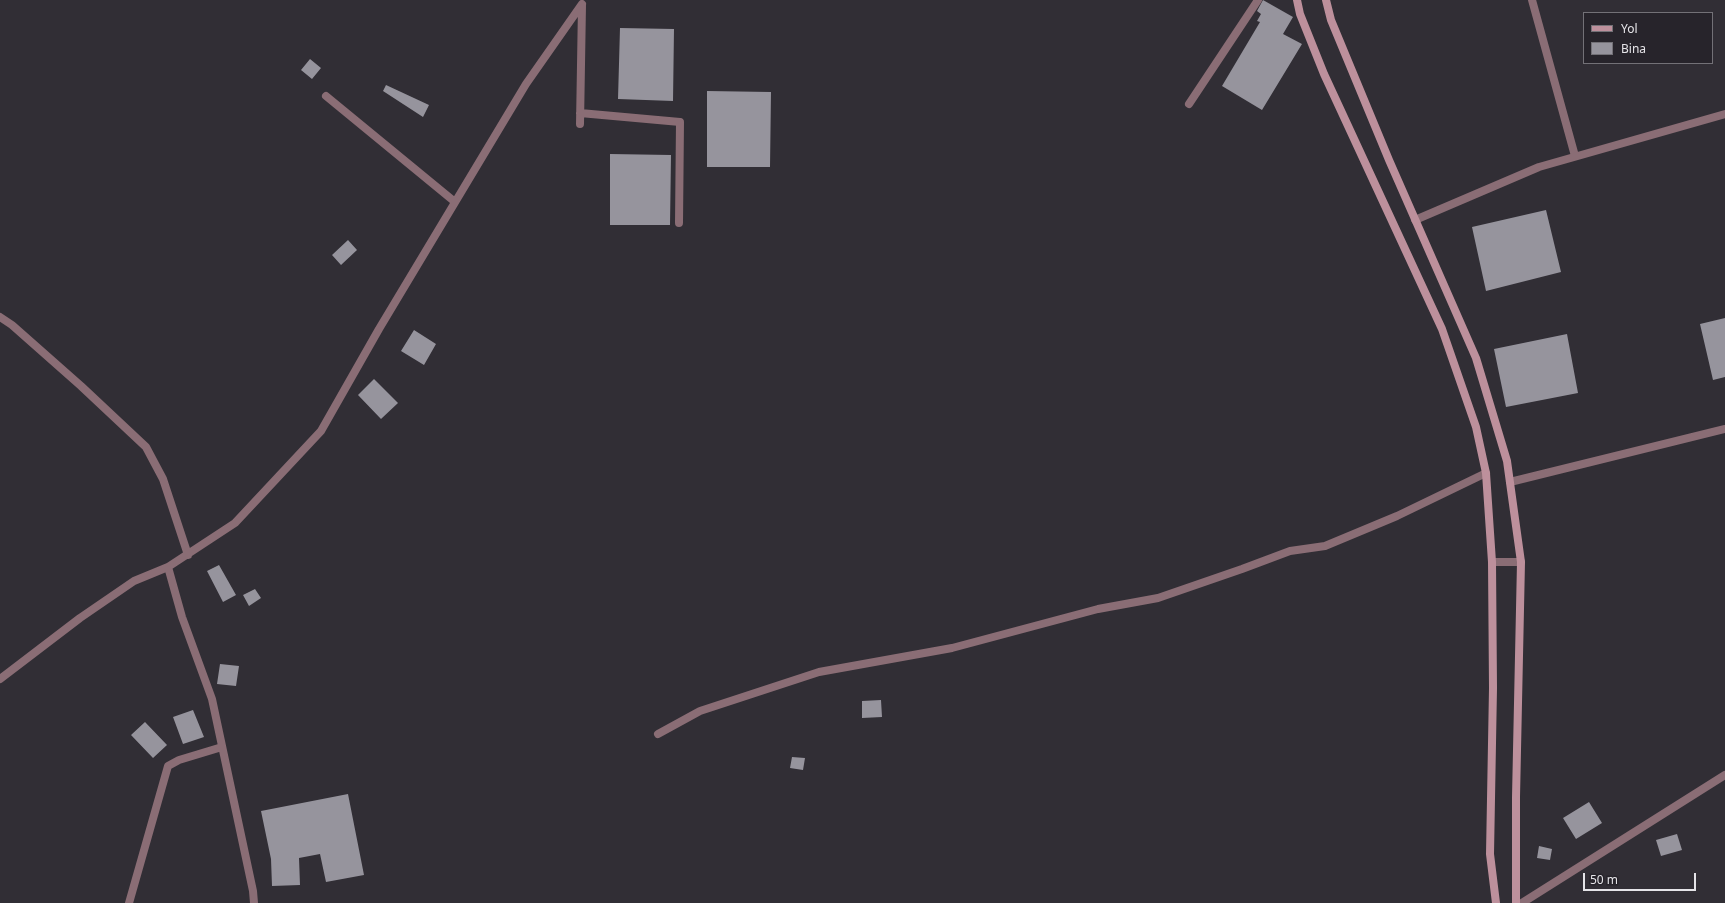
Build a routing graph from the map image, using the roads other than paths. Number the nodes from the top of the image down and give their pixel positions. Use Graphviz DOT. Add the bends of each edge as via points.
graph roads {
  1 [pos="1258,0"];
  2 [pos="1297,0"];
  3 [pos="1326,0"];
  4 [pos="1532,0"];
  5 [pos="582,2"];
  6 [pos="326,96"];
  7 [pos="1188,104"];
  8 [pos="580,113"];
  9 [pos="1725,114"];
  10 [pos="580,124"];
  11 [pos="1575,156"];
  12 [pos="455,202"];
  13 [pos="1415,220"];
  14 [pos="679,223"];
  15 [pos="0,317"];
  16 [pos="1725,429"];
  17 [pos="1486,473"];
  18 [pos="1510,482"];
  19 [pos="188,554"];
  20 [pos="1492,562"];
  21 [pos="1521,562"];
  22 [pos="168,567"];
  23 [pos="0,679"];
  24 [pos="658,734"];
  25 [pos="222,747"];
  26 [pos="1725,776"];
  27 [pos="129,903"];
  28 [pos="254,903"];
  29 [pos="1497,903"];
  30 [pos="1516,903"];
  31 [pos="1522,903"];
  1 -- 7 [label="street"];
  2 -- 17 [label="main road" via="1324,74 1442,329 1476,427"];
  3 -- 13 [label="main road" via="1331,20"];
  4 -- 11 [label="street"];
  5 -- 8 [label="street"];
  5 -- 12 [label="street" via="526,84"];
  6 -- 12 [label="street"];
  8 -- 10 [label="street"];
  8 -- 14 [label="street" via="680,122"];
  9 -- 11 [label="street"];
  11 -- 13 [label="street" via="1540,167"];
  12 -- 19 [label="street" via="321,431 235,523"];
  13 -- 18 [label="main road" via="1476,358 1507,461"];
  15 -- 19 [label="street" via="12,324 146,447 163,479"];
  16 -- 18 [label="street"];
  17 -- 20 [label="main road"];
  17 -- 24 [label="street" via="1397,516 1325,546 1290,550 1158,598 1098,609 952,648 819,672 700,711"];
  18 -- 21 [label="main road"];
  19 -- 22 [label="street"];
  20 -- 21 [label="street"];
  20 -- 29 [label="main road" via="1490,854"];
  21 -- 30 [label="main road"];
  22 -- 23 [label="street" via="134,581 80,618"];
  22 -- 25 [label="street" via="182,616 212,699"];
  25 -- 27 [label="street" via="179,760 168,766"];
  25 -- 28 [label="street"];
  26 -- 31 [label="street"];
}
